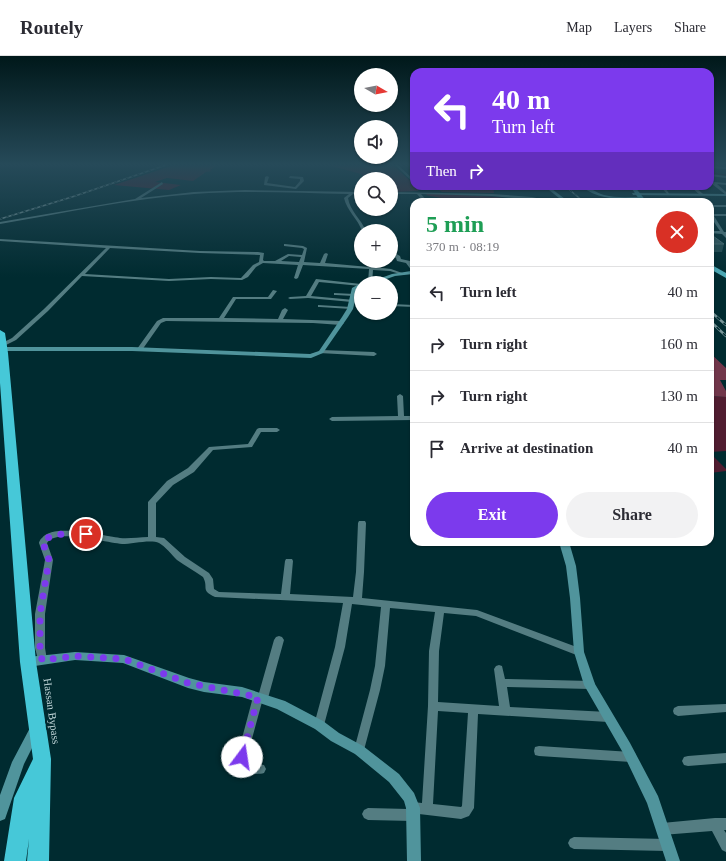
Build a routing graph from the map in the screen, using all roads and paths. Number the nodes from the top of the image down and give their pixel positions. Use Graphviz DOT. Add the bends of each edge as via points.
graph roads {
  1 [pos="117,203"];
  2 [pos="347,203"];
  3 [pos="714,206"];
  4 [pos="726,206"];
  5 [pos="714,214"];
  6 [pos="726,216"];
  7 [pos="714,218"];
  8 [pos="0,223"];
  9 [pos="361,224"];
  10 [pos="719,224"];
  11 [pos="725,225"];
  12 [pos="714,233"];
  13 [pos="725,236"];
  14 [pos="0,240"];
  15 [pos="721,240"];
  16 [pos="285,245"];
  17 [pos="109,247"];
  18 [pos="326,254"];
  19 [pos="303,256"];
  20 [pos="398,256"];
  21 [pos="262,262"];
  22 [pos="275,263"];
  23 [pos="302,264"];
  24 [pos="322,264"];
  25 [pos="410,266"];
  26 [pos="714,268"];
  27 [pos="371,269"];
  28 [pos="410,273"];
  29 [pos="403,274"];
  30 [pos="714,274"];
  31 [pos="80,275"];
  32 [pos="370,276"];
  33 [pos="398,276"];
  34 [pos="726,276"];
  35 [pos="296,278"];
  36 [pos="726,281"];
  37 [pos="354,284"];
  38 [pos="275,291"];
  39 [pos="354,293"];
  40 [pos="336,294"];
  41 [pos="308,297"];
  42 [pos="290,298"];
  43 [pos="353,298"];
  44 [pos="398,305"];
  45 [pos="320,306"];
  46 [pos="410,306"];
  47 [pos="351,308"];
  48 [pos="285,310"];
  49 [pos="221,319"];
  50 [pos="280,320"];
  51 [pos="341,323"];
  52 [pos="2,342"];
  53 [pos="140,349"];
  54 [pos="321,352"];
  55 [pos="374,354"];
  56 [pos="400,396"];
  57 [pos="401,418"];
  58 [pos="410,418"];
  59 [pos="332,419"];
  60 [pos="277,430"];
  61 [pos="362,523"];
  62 [pos="152,539"];
  63 [pos="565,546"];
  64 [pos="289,561"];
  65 [pos="285,597"];
  66 [pos="352,600"];
  67 [pos="386,604"];
  68 [pos="440,610"];
  69 [pos="279,640"];
  70 [pos="579,652"];
  71 [pos="35,661"];
  72 [pos="499,669"];
  73 [pos="501,683"];
  74 [pos="590,686"];
  75 [pos="260,697"];
  76 [pos="433,706"];
  77 [pos="726,708"];
  78 [pos="473,709"];
  79 [pos="505,711"];
  80 [pos="678,711"];
  81 [pos="608,717"];
  82 [pos="319,725"];
  83 [pos="37,727"];
  84 [pos="359,750"];
  85 [pos="539,751"];
  86 [pos="631,757"];
  87 [pos="726,758"];
  88 [pos="42,759"];
  89 [pos="688,760"];
  90 [pos="260,769"];
  91 [pos="427,810"];
  92 [pos="413,812"];
  93 [pos="0,814"];
  94 [pos="368,814"];
  95 [pos="721,824"];
  96 [pos="662,829"];
  97 [pos="574,843"];
  98 [pos="667,845"];
  99 [pos="726,846"];
  100 [pos="417,860"];
  101 [pos="15,861"];
  102 [pos="38,861"];
  103 [pos="673,861"];
  1 -- 8 [label="street"];
  2 -- 9 [label="street"];
  3 -- 4 [label="street"];
  5 -- 6 [label="street"];
  7 -- 10 [label="street"];
  10 -- 11 [label="street"];
  10 -- 13 [label="street"];
  12 -- 13 [label="street"];
  13 -- 15 [label="street"];
  14 -- 17 [label="street"];
  16 -- 19 [label="street" via="305,248"];
  17 -- 21 [label="street" via="258,253 262,254"];
  17 -- 31 [label="street"];
  18 -- 24 [label="street"];
  19 -- 22 [label="street" via="288,256"];
  19 -- 23 [label="street"];
  20 -- 25 [label="street" via="399,260 408,262"];
  21 -- 22 [label="street"];
  21 -- 31 [label="street" via="254,265 242,279"];
  22 -- 23 [label="street"];
  23 -- 24 [label="street"];
  23 -- 35 [label="street"];
  24 -- 27 [label="street"];
  26 -- 34 [label="main road"];
  27 -- 29 [label="street" via="393,270"];
  27 -- 32 [label="street"];
  28 -- 29 [label="street"];
  29 -- 33 [label="street"];
  30 -- 36 [label="main road"];
  31 -- 52 [label="street" via="14,339"];
  37 -- 41 [label="street" via="318,280"];
  38 -- 49 [label="street" via="269,298 235,298"];
  39 -- 43 [label="street"];
  40 -- 43 [label="street"];
  41 -- 42 [label="street"];
  41 -- 43 [label="street"];
  43 -- 47 [label="street"];
  44 -- 46 [label="street"];
  45 -- 47 [label="street"];
  47 -- 51 [label="street"];
  48 -- 50 [label="street"];
  49 -- 50 [label="street"];
  49 -- 53 [label="street" via="161,320"];
  50 -- 51 [label="street"];
  51 -- 54 [label="street"];
  52 -- 53 [label="street"];
  52 -- 71 [label="highway, Hassan Bypass" via="12,478"];
  53 -- 54 [label="street" via="298,356 311,356"];
  54 -- 55 [label="street"];
  56 -- 57 [label="street"];
  57 -- 58 [label="street"];
  57 -- 59 [label="street"];
  60 -- 62 [label="street" via="259,430 250,446 215,446 208,450 191,470 170,484 152,502"];
  61 -- 66 [label="street" via="360,572"];
  62 -- 65 [label="street" via="165,542 182,559 206,575 213,593"];
  62 -- 71 [label="street" via="122,542 81,534 61,534 45,539 43,543 49,560 40,614 40,648"];
  63 -- 70 [label="street" via="571,566"];
  64 -- 65 [label="street"];
  65 -- 66 [label="street"];
  66 -- 67 [label="street"];
  66 -- 82 [label="street"];
  67 -- 68 [label="street"];
  67 -- 84 [label="street" via="378,672"];
  68 -- 70 [label="street" via="486,615"];
  68 -- 76 [label="street" via="434,651"];
  69 -- 75 [label="street"];
  70 -- 74 [label="street"];
  71 -- 75 [label="street" via="75,656 124,659 188,683"];
  71 -- 83 [label="highway, Hassan Bypass"];
  72 -- 73 [label="street"];
  73 -- 74 [label="street"];
  73 -- 79 [label="street"];
  74 -- 81 [label="street"];
  75 -- 82 [label="street"];
  75 -- 90 [label="street" via="242,764"];
  76 -- 78 [label="street"];
  76 -- 91 [label="street"];
  77 -- 80 [label="street"];
  78 -- 79 [label="street"];
  78 -- 91 [label="street" via="468,808 461,813"];
  79 -- 81 [label="street"];
  81 -- 86 [label="street"];
  82 -- 84 [label="street"];
  83 -- 88 [label="highway, Hassan Bypass"];
  83 -- 93 [label="street" via="18,762"];
  84 -- 92 [label="street" via="394,778 409,797"];
  85 -- 86 [label="street"];
  86 -- 96 [label="street" via="653,801"];
  87 -- 89 [label="street"];
  88 -- 101 [label="highway" via="24,798"];
  88 -- 102 [label="highway, Hassan Bypass"];
  91 -- 92 [label="street"];
  92 -- 94 [label="street"];
  92 -- 100 [label="street"];
  95 -- 96 [label="street"];
  95 -- 99 [label="street"];
  96 -- 98 [label="street"];
  97 -- 98 [label="street"];
  98 -- 103 [label="street"];
}
